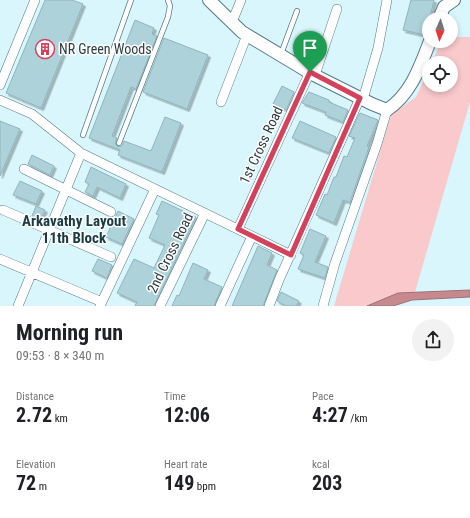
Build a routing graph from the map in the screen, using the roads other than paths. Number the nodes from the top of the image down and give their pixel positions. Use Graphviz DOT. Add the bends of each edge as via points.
graph roads {
  1 [pos="35,0"];
  2 [pos="131,0"];
  3 [pos="168,0"];
  4 [pos="209,0"];
  5 [pos="241,0"];
  6 [pos="387,0"];
  7 [pos="452,0"];
  8 [pos="337,9"];
  9 [pos="297,10"];
  10 [pos="442,12"];
  11 [pos="232,22"];
  12 [pos="247,34"];
  13 [pos="427,48"];
  14 [pos="281,54"];
  15 [pos="313,74"];
  16 [pos="0,85"];
  17 [pos="361,99"];
  18 [pos="0,100"];
  19 [pos="220,102"];
  20 [pos="387,110"];
  21 [pos="83,134"];
  22 [pos="119,143"];
  23 [pos="81,153"];
  24 [pos="24,169"];
  25 [pos="155,189"];
  26 [pos="66,190"];
  27 [pos="3,210"];
  28 [pos="111,212"];
  29 [pos="205,213"];
  30 [pos="238,229"];
  31 [pos="49,230"];
  32 [pos="252,236"];
  33 [pos="291,255"];
  34 [pos="111,257"];
  35 [pos="0,259"];
  36 [pos="32,273"];
  37 [pos="101,304"];
  38 [pos="18,306"];
  39 [pos="160,306"];
  40 [pos="220,306"];
  41 [pos="269,306"];
  42 [pos="323,306"];
  1 -- 16 [label="street"];
  2 -- 21 [label="lane"];
  3 -- 22 [label="lane" via="168,17"];
  4 -- 11 [label="street"];
  5 -- 11 [label="street"];
  6 -- 17 [label="street" via="378,48"];
  7 -- 10 [label="street"];
  8 -- 15 [label="street, 1st Cross Road"];
  9 -- 14 [label="lane"];
  11 -- 12 [label="street"];
  12 -- 14 [label="street"];
  12 -- 19 [label="street"];
  13 -- 20 [label="street" via="416,76 404,95"];
  14 -- 15 [label="street"];
  15 -- 17 [label="street"];
  15 -- 30 [label="street, 1st Cross Road"];
  17 -- 20 [label="street"];
  17 -- 33 [label="street"];
  18 -- 23 [label="street" via="32,114"];
  20 -- 42 [label="street"];
  23 -- 25 [label="street"];
  23 -- 26 [label="street"];
  24 -- 26 [label="street"];
  25 -- 29 [label="street"];
  25 -- 37 [label="street"];
  26 -- 28 [label="street"];
  26 -- 31 [label="street"];
  27 -- 31 [label="street"];
  29 -- 30 [label="street"];
  29 -- 39 [label="street, 2nd Cross Road"];
  30 -- 32 [label="street"];
  31 -- 34 [label="street"];
  31 -- 36 [label="street"];
  32 -- 33 [label="street"];
  32 -- 40 [label="street"];
  33 -- 41 [label="street"];
  35 -- 36 [label="street"];
  36 -- 37 [label="street"];
  36 -- 38 [label="street"];
}
